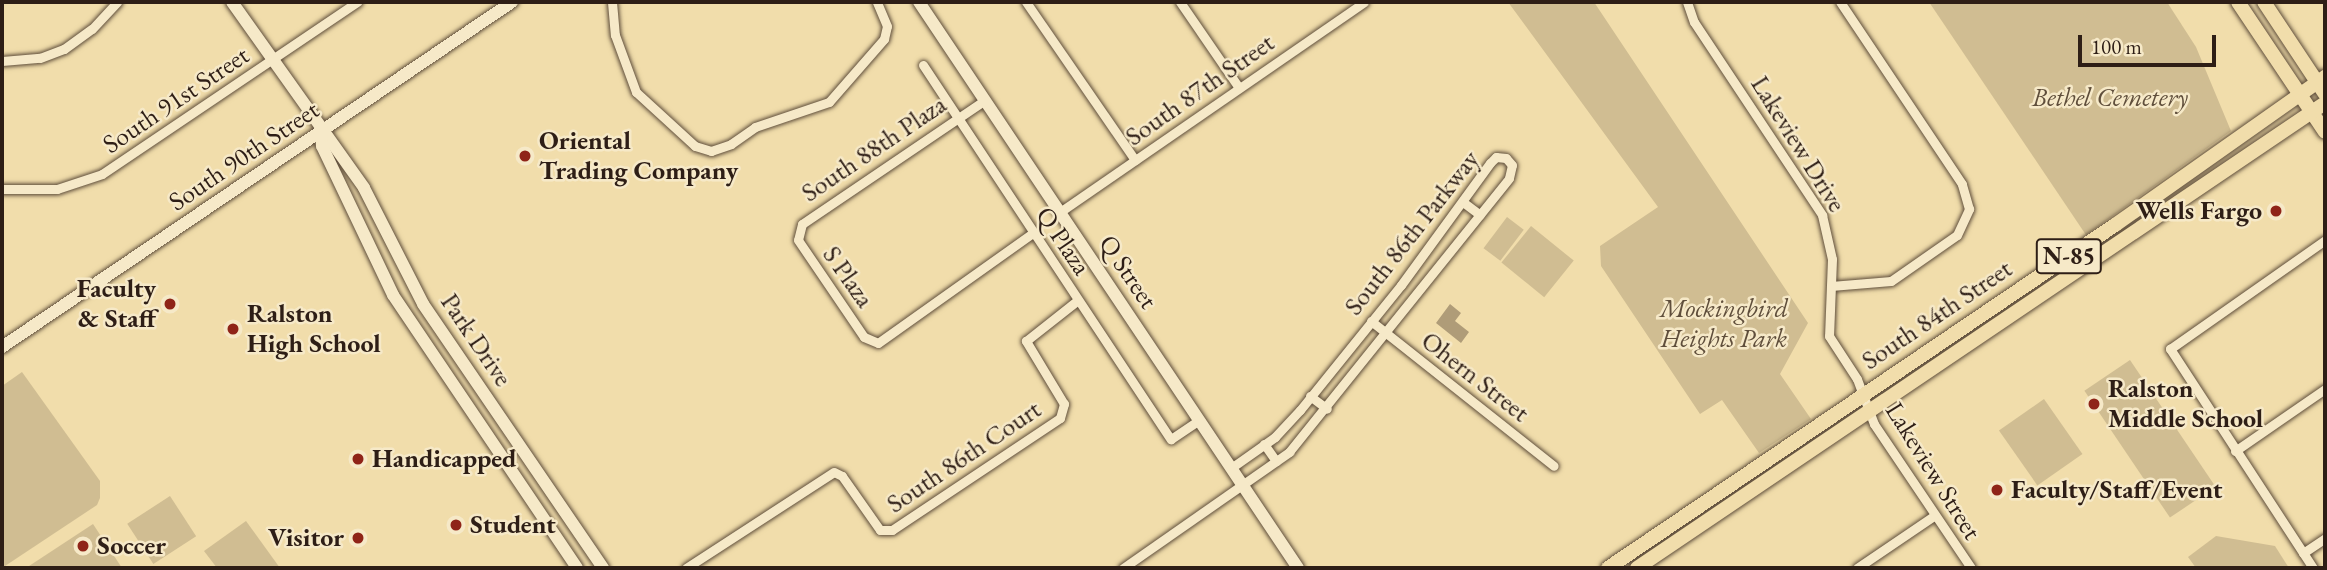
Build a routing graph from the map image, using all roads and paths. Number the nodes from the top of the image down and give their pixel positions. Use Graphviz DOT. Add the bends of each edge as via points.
graph roads {
  1 [pos="117,2"];
  2 [pos="232,2"];
  3 [pos="357,2"];
  4 [pos="512,2"];
  5 [pos="612,2"];
  6 [pos="877,2"];
  7 [pos="919,2"];
  8 [pos="1026,2"];
  9 [pos="1180,2"];
  10 [pos="1364,2"];
  11 [pos="1686,2"];
  12 [pos="1840,2"];
  13 [pos="2238,2"];
  14 [pos="2264,2"];
  15 [pos="2,61"];
  16 [pos="273,61"];
  17 [pos="923,65"];
  18 [pos="2323,84"];
  19 [pos="1239,88"];
  20 [pos="2300,94"];
  21 [pos="985,100"];
  22 [pos="2325,103"];
  23 [pos="2311,112"];
  24 [pos="957,118"];
  25 [pos="321,132"];
  26 [pos="2325,132"];
  27 [pos="1135,160"];
  28 [pos="2,189"];
  29 [pos="1463,202"];
  30 [pos="1060,212"];
  31 [pos="1480,215"];
  32 [pos="1033,233"];
  33 [pos="798,240"];
  34 [pos="2325,240"];
  35 [pos="1401,285"];
  36 [pos="1831,286"];
  37 [pos="1418,295"];
  38 [pos="1078,300"];
  39 [pos="1371,321"];
  40 [pos="1386,335"];
  41 [pos="2,347"];
  42 [pos="2325,389"];
  43 [pos="1863,395"];
  44 [pos="1310,397"];
  45 [pos="1326,409"];
  46 [pos="1869,411"];
  47 [pos="1199,420"];
  48 [pos="1265,444"];
  49 [pos="2235,451"];
  50 [pos="1276,461"];
  51 [pos="1554,466"];
  52 [pos="1231,468"];
  53 [pos="1243,485"];
  54 [pos="1935,515"];
  55 [pos="2325,538"];
  56 [pos="2303,553"];
  57 [pos="578,568"];
  58 [pos="603,568"];
  59 [pos="685,568"];
  60 [pos="1123,568"];
  61 [pos="1298,568"];
  62 [pos="1608,568"];
  63 [pos="1637,568"];
  64 [pos="1857,568"];
  65 [pos="1971,568"];
  66 [pos="2313,568"];
  1 -- 15 [label="street" via="92,29 64,49 40,58"];
  2 -- 16 [label="street, Park Drive"];
  3 -- 16 [label="street, South 91st Street"];
  4 -- 25 [label="street, South 90th Street"];
  5 -- 6 [label="street" via="615,35 636,92 695,146 711,151 755,127 829,102 884,39 887,26"];
  7 -- 21 [label="street, Q Street"];
  8 -- 27 [label="street"];
  9 -- 19 [label="street"];
  10 -- 19 [label="street, South 87th Street"];
  11 -- 36 [label="street, Lakeview Drive" via="1694,22 1822,215 1831,247"];
  12 -- 36 [label="street" via="1965,189 1968,215 1957,235 1884,284"];
  13 -- 20 [label="main road"];
  14 -- 18 [label="main road"];
  16 -- 25 [label="street, Park Drive"];
  16 -- 28 [label="street, South 91st Street" via="103,174 57,190"];
  17 -- 24 [label="street, Q Plaza"];
  18 -- 20 [label="main road, South 84th Street / N-85"];
  19 -- 27 [label="street, South 87th Street"];
  20 -- 23 [label="main road"];
  20 -- 43 [label="main road, South 84th Street / N-85"];
  21 -- 24 [label="street, South 88th Plaza"];
  21 -- 30 [label="street, Q Street"];
  22 -- 23 [label="main road, South 84th Street / N-85"];
  23 -- 26 [label="main road"];
  23 -- 46 [label="main road, South 84th Street / N-85"];
  24 -- 32 [label="street, Q Plaza"];
  24 -- 33 [label="street, South 88th Plaza" via="802,224"];
  25 -- 41 [label="street, South 90th Street"];
  25 -- 57 [label="street, Park Drive" via="322,146 393,295"];
  25 -- 58 [label="street, Park Drive" via="364,188 423,304"];
  27 -- 30 [label="street, South 87th Street"];
  29 -- 31 [label="street"];
  29 -- 31 [label="street, South 86th Parkway" via="1496,157 1512,165 1509,178"];
  29 -- 35 [label="street, South 86th Parkway"];
  30 -- 47 [label="street, Q Street"];
  31 -- 37 [label="street, South 86th Parkway"];
  32 -- 33 [label="street, S Plaza" via="883,341 864,337"];
  32 -- 38 [label="street, Q Plaza"];
  34 -- 49 [label="street" via="2170,349"];
  35 -- 37 [label="street"];
  35 -- 39 [label="street, South 86th Parkway"];
  36 -- 43 [label="street, Lakeview Drive" via="1829,336"];
  37 -- 40 [label="street, South 86th Parkway"];
  38 -- 47 [label="street, Q Plaza" via="1171,439"];
  38 -- 59 [label="street, South 86th Court" via="1026,341 1065,412 884,532 837,472"];
  39 -- 40 [label="street, Ohern Street"];
  39 -- 44 [label="street, South 86th Parkway"];
  40 -- 45 [label="street, South 86th Parkway"];
  40 -- 51 [label="street, Ohern Street"];
  42 -- 49 [label="street"];
  43 -- 46 [label="street, Lakeview Street"];
  43 -- 62 [label="main road, South 84th Street / N-85"];
  44 -- 45 [label="street"];
  44 -- 48 [label="street, South 86th Parkway"];
  45 -- 50 [label="street, South 86th Parkway"];
  46 -- 54 [label="street, Lakeview Street"];
  46 -- 63 [label="main road, South 84th Street / N-85"];
  47 -- 52 [label="street, Q Street"];
  48 -- 50 [label="street"];
  48 -- 52 [label="street, South 86th Parkway"];
  49 -- 56 [label="street"];
  50 -- 53 [label="street, South 86th Parkway"];
  52 -- 53 [label="street, Q Street"];
  53 -- 60 [label="street, South 86th Parkway"];
  53 -- 61 [label="street, Q Street"];
  54 -- 64 [label="street"];
  54 -- 65 [label="street, Lakeview Street"];
  55 -- 56 [label="street"];
  56 -- 66 [label="street"];
}
